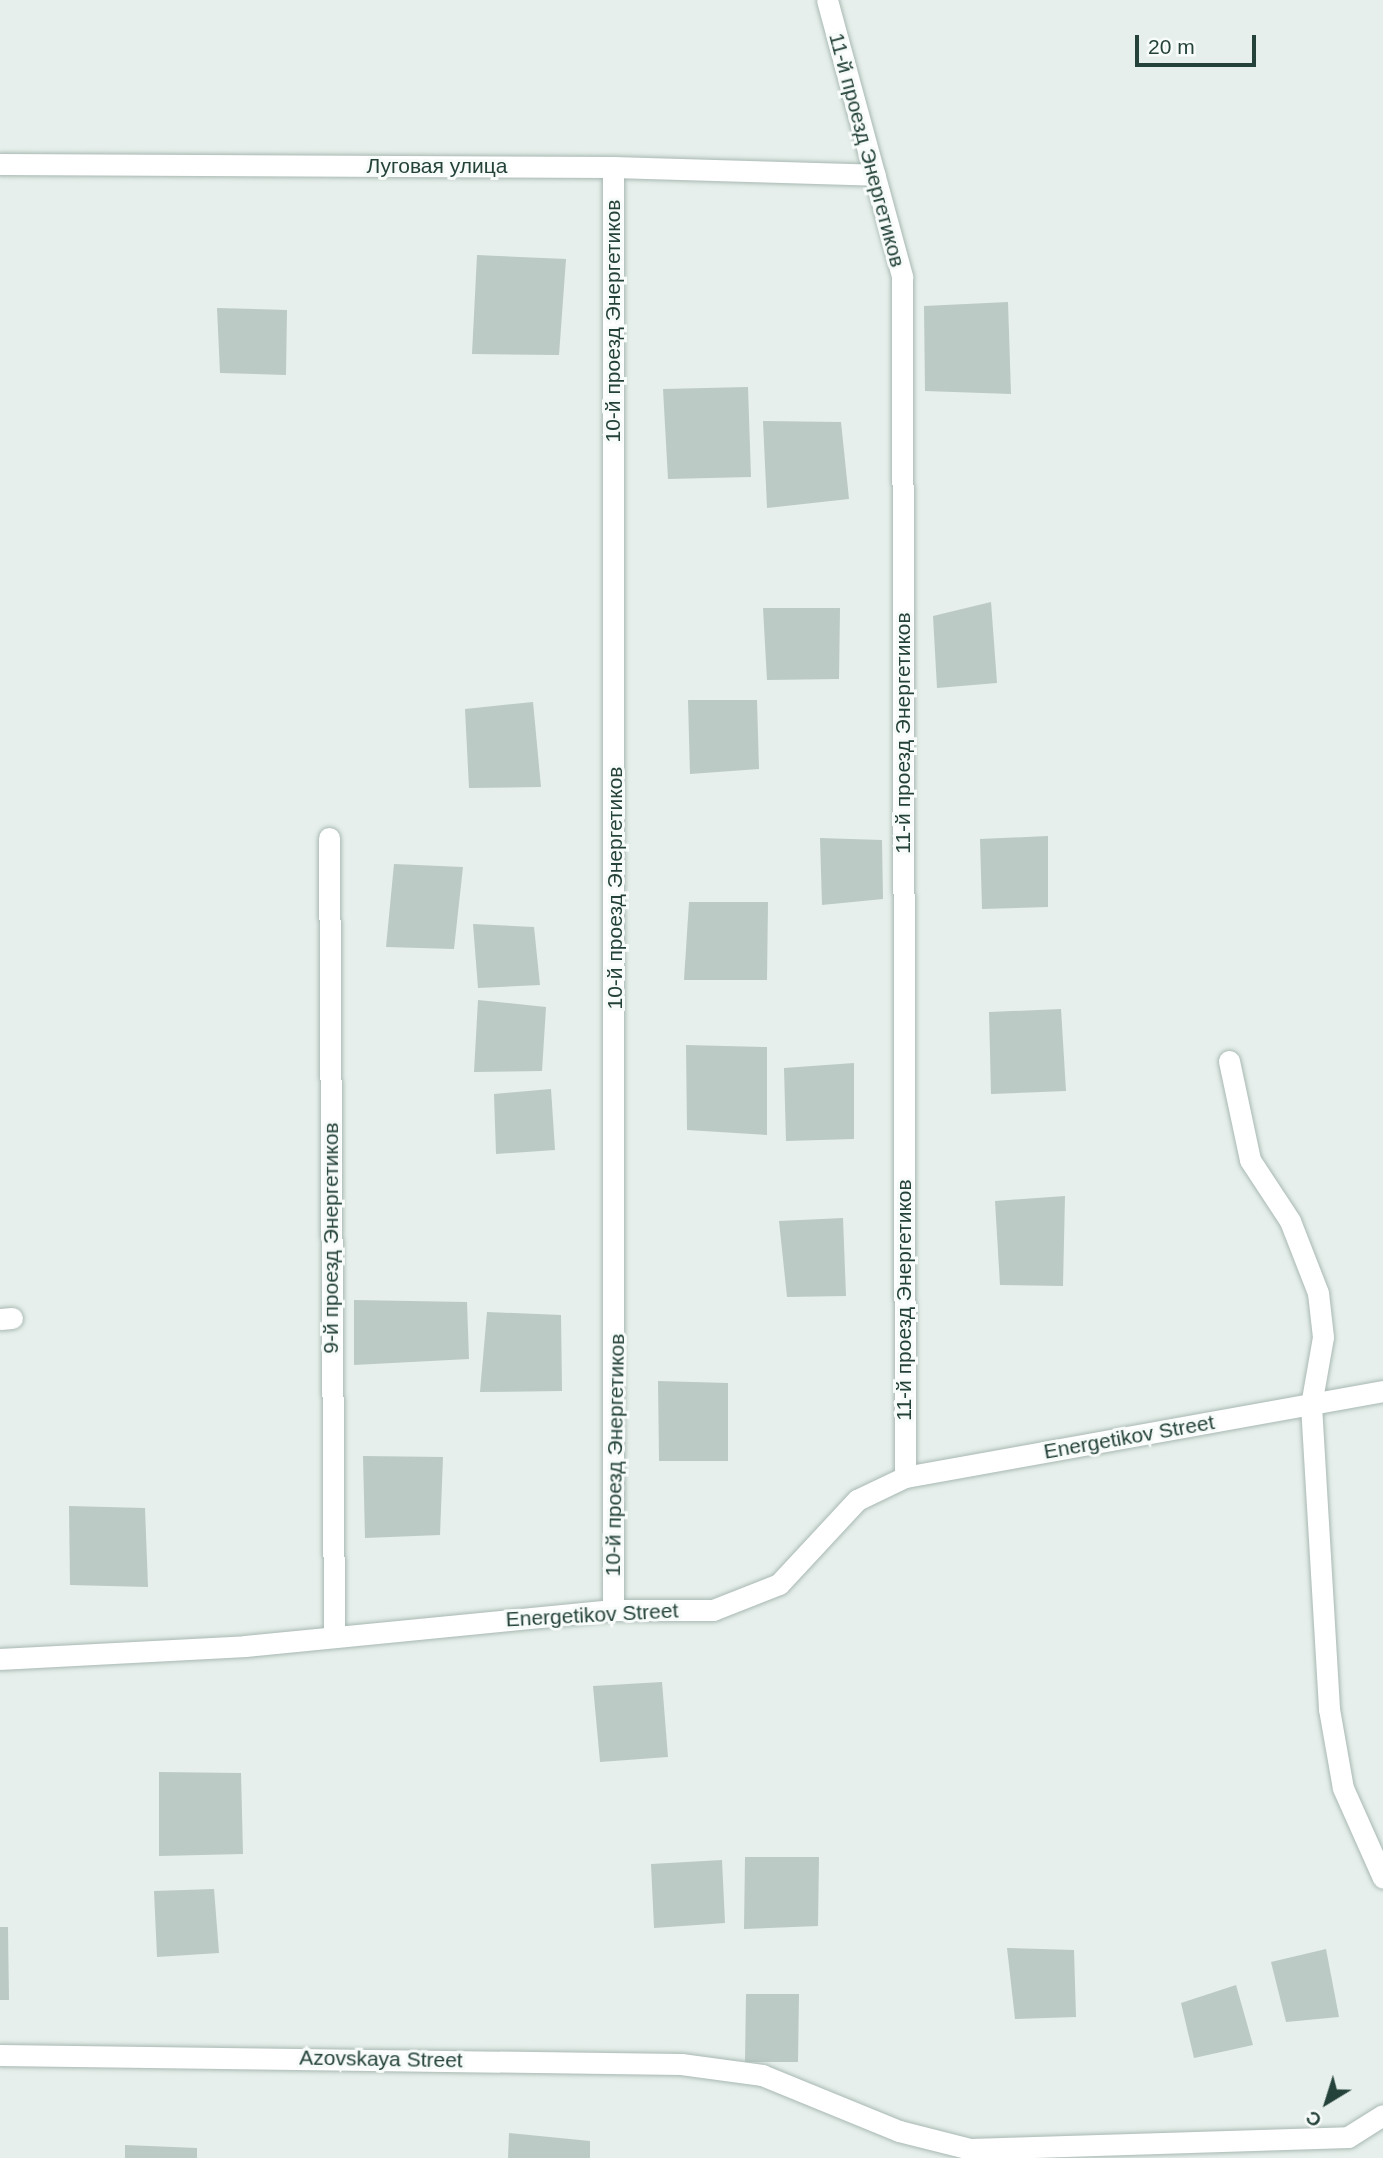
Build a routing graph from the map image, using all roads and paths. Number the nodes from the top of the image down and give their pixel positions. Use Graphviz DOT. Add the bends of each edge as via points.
graph roads {
  1 [pos="827,0"];
  2 [pos="0,164"];
  3 [pos="613,167"];
  4 [pos="875,175"];
  5 [pos="329,838"];
  6 [pos="1229,1061"];
  7 [pos="1383,1391"];
  8 [pos="1311,1405"];
  9 [pos="905,1477"];
  10 [pos="613,1610"];
  11 [pos="334,1637"];
  12 [pos="0,1659"];
  13 [pos="1383,1878"];
  14 [pos="0,2054"];
  15 [pos="1383,2115"];
  1 -- 4 [label="street, 11-й проезд Энергетиков"];
  2 -- 3 [label="street, Луговая улица"];
  3 -- 4 [label="street, Луговая улица"];
  3 -- 10 [label="street, 10-й проезд Энергетиков"];
  4 -- 9 [label="street, 11-й проезд Энергетиков" via="902,277"];
  5 -- 11 [label="street, 9-й проезд Энергетиков"];
  6 -- 8 [label="street" via="1251,1160 1290,1221 1318,1293 1323,1337"];
  7 -- 8 [label="street, Energetikov Street"];
  8 -- 9 [label="street, Energetikov Street"];
  8 -- 13 [label="street" via="1329,1709 1343,1788"];
  9 -- 10 [label="street, Energetikov Street" via="857,1500 779,1584 713,1610"];
  10 -- 11 [label="street, Energetikov Street"];
  11 -- 12 [label="street, Energetikov Street"];
  14 -- 15 [label="street, Azovskaya Street" via="681,2064 762,2074 898,2131 970,2149 1348,2137"];
}
